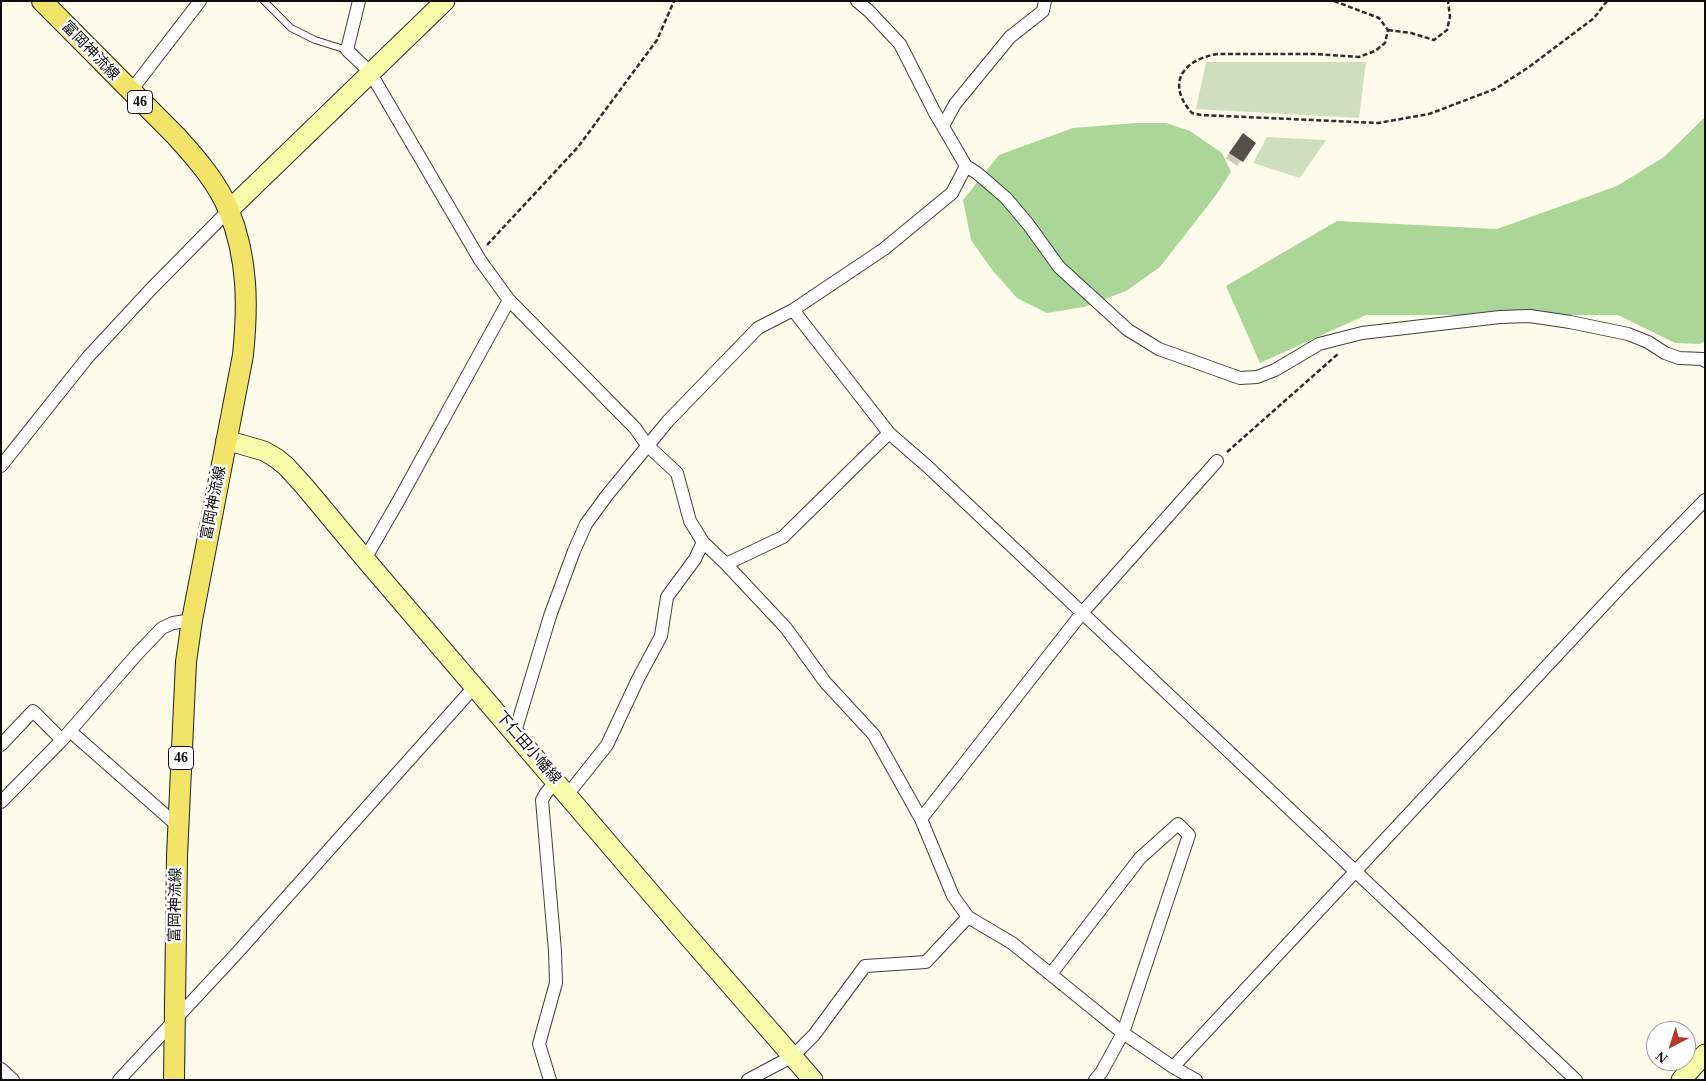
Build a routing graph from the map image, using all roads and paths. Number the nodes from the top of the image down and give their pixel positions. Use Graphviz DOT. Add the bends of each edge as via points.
graph roads {
  1 [pos="42,1"];
  2 [pos="200,1"];
  3 [pos="264,1"];
  4 [pos="360,1"];
  5 [pos="445,1"];
  6 [pos="674,1"];
  7 [pos="857,1"];
  8 [pos="1045,1"];
  9 [pos="1334,1"];
  10 [pos="1448,1"];
  11 [pos="1608,1"];
  12 [pos="1388,30"];
  13 [pos="347,50"];
  14 [pos="370,72"];
  15 [pos="130,92"];
  16 [pos="943,126"];
  17 [pos="966,166"];
  18 [pos="229,210"];
  19 [pos="477,255"];
  20 [pos="509,300"];
  21 [pos="793,310"];
  22 [pos="1346,338"];
  23 [pos="1705,360"];
  24 [pos="889,433"];
  25 [pos="226,440"];
  26 [pos="647,445"];
  27 [pos="1217,461"];
  28 [pos="1,466"];
  29 [pos="1705,500"];
  30 [pos="703,542"];
  31 [pos="365,559"];
  32 [pos="726,564"];
  33 [pos="1082,613"];
  34 [pos="192,620"];
  35 [pos="475,686"];
  36 [pos="515,732"];
  37 [pos="66,736"];
  38 [pos="1,745"];
  39 [pos="562,787"];
  40 [pos="1,802"];
  41 [pos="921,819"];
  42 [pos="179,827"];
  43 [pos="1356,872"];
  44 [pos="968,917"];
  45 [pos="1051,974"];
  46 [pos="174,1019"];
  47 [pos="1123,1033"];
  48 [pos="1705,1054"];
  49 [pos="793,1056"];
  50 [pos="1173,1067"];
  51 [pos="1,1069"];
  52 [pos="13,1080"];
  53 [pos="119,1080"];
  54 [pos="174,1080"];
  55 [pos="550,1080"];
  56 [pos="748,1080"];
  57 [pos="813,1080"];
  58 [pos="1095,1080"];
  59 [pos="1196,1080"];
  60 [pos="1576,1080"];
  61 [pos="1681,1080"];
  1 -- 15 [label="main road, 富岡神流線 / 46"];
  2 -- 15 [label="street"];
  3 -- 13 [label="lane" via="291,28"];
  4 -- 13 [label="street"];
  5 -- 14 [label="main road"];
  6 -- 19 [label="path" via="657,40 578,147"];
  7 -- 16 [label="street" via="900,44"];
  8 -- 16 [label="street" via="1043,11 1010,37 955,104"];
  9 -- 12 [label="path" via="1379,18"];
  10 -- 12 [label="path" via="1450,17 1447,30 1434,40"];
  11 -- 12 [label="path" via="1594,18 1529,68 1495,89 1429,114 1378,123 1201,114 1192,113 1179,94 1182,74 1204,56 1314,54 1359,57 1385,43"];
  13 -- 14 [label="street"];
  14 -- 18 [label="main road"];
  14 -- 19 [label="street"];
  15 -- 18 [label="main road, 富岡神流線 / 46" via="196,159"];
  16 -- 17 [label="street"];
  17 -- 21 [label="street" via="952,193 884,249"];
  17 -- 22 [label="street" via="1006,198 1059,267 1128,330 1159,349 1240,378 1256,377 1275,370 1320,344"];
  18 -- 25 [label="main road, 富岡神流線 / 46" via="243,261 247,301 243,355"];
  18 -- 28 [label="street" via="88,357"];
  19 -- 20 [label="street"];
  20 -- 26 [label="street" via="635,428"];
  20 -- 31 [label="street"];
  21 -- 24 [label="street"];
  21 -- 26 [label="street" via="758,328"];
  22 -- 23 [label="street" via="1362,333 1530,316 1628,334 1665,354"];
  22 -- 27 [label="path" via="1339,353"];
  24 -- 32 [label="street" via="783,537"];
  24 -- 33 [label="street"];
  25 -- 31 [label="main road, 下仁田小幡線" via="264,451 286,466"];
  25 -- 34 [label="main road, 富岡神流線 / 46"];
  26 -- 30 [label="street" via="678,473 690,521"];
  26 -- 36 [label="street" via="586,524 550,616"];
  27 -- 33 [label="street"];
  29 -- 43 [label="street"];
  30 -- 32 [label="street"];
  30 -- 39 [label="street" via="667,597 661,636 607,745"];
  31 -- 35 [label="main road, 下仁田小幡線"];
  32 -- 41 [label="street" via="786,628 825,682 874,735"];
  33 -- 41 [label="street"];
  33 -- 43 [label="street"];
  34 -- 37 [label="street" via="162,628"];
  34 -- 42 [label="main road, 富岡神流線 / 46" via="186,662"];
  35 -- 36 [label="main road, 下仁田小幡線"];
  35 -- 46 [label="street"];
  36 -- 39 [label="main road, 下仁田小幡線"];
  37 -- 38 [label="street" via="33,711"];
  37 -- 40 [label="street"];
  37 -- 42 [label="street"];
  39 -- 49 [label="main road, 下仁田小幡線"];
  39 -- 55 [label="street" via="546,793 542,800 556,983 539,1044"];
  41 -- 44 [label="street" via="953,896"];
  42 -- 46 [label="main road, 富岡神流線 / 46"];
  43 -- 50 [label="street"];
  43 -- 60 [label="street"];
  44 -- 45 [label="street" via="1012,943"];
  44 -- 49 [label="street" via="926,962 865,966 814,1035"];
  45 -- 47 [label="street"];
  45 -- 47 [label="street" via="1140,858 1178,824 1189,835"];
  46 -- 53 [label="street"];
  46 -- 54 [label="main road, 富岡神流線 / 46"];
  47 -- 50 [label="street"];
  47 -- 58 [label="street"];
  48 -- 61 [label="main road"];
  49 -- 56 [label="street"];
  49 -- 57 [label="main road, 下仁田小幡線"];
  50 -- 59 [label="street"];
  51 -- 52 [label="street"];
}
